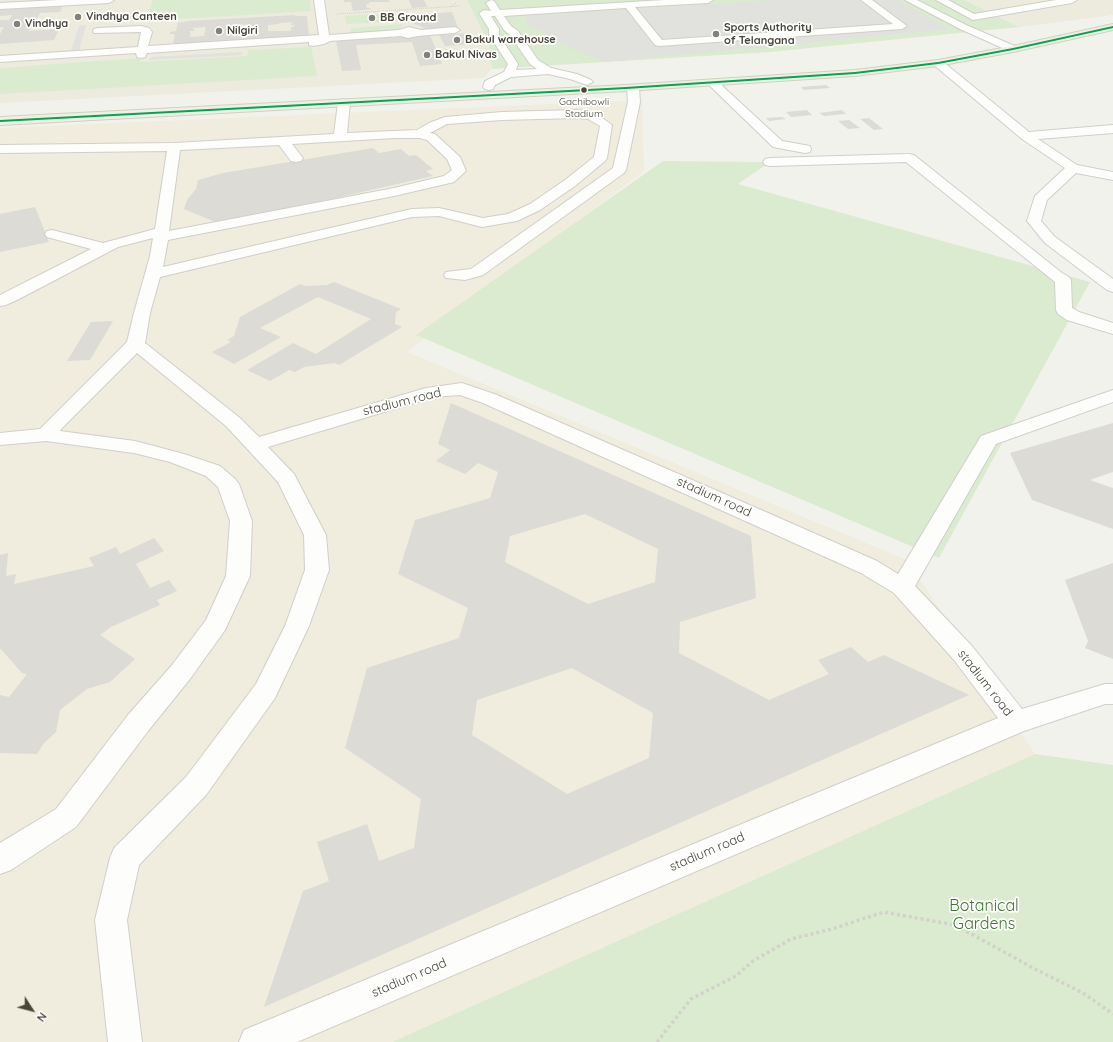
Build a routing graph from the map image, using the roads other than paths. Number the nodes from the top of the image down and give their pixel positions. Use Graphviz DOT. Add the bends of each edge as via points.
graph roads {
  1 [pos="109,0"];
  2 [pos="319,0"];
  3 [pos="489,0"];
  4 [pos="708,0"];
  5 [pos="866,0"];
  6 [pos="910,0"];
  7 [pos="941,0"];
  8 [pos="1072,0"];
  9 [pos="479,5"];
  10 [pos="628,5"];
  11 [pos="0,6"];
  12 [pos="498,13"];
  13 [pos="485,14"];
  14 [pos="1113,18"];
  15 [pos="1113,27"];
  16 [pos="455,30"];
  17 [pos="511,31"];
  18 [pos="494,32"];
  19 [pos="324,38"];
  20 [pos="996,42"];
  21 [pos="522,44"];
  22 [pos="94,45"];
  23 [pos="501,46"];
  24 [pos="21,47"];
  25 [pos="1013,49"];
  26 [pos="142,52"];
  27 [pos="0,59"];
  28 [pos="35,60"];
  29 [pos="938,63"];
  30 [pos="0,65"];
  31 [pos="548,71"];
  32 [pos="509,74"];
  33 [pos="587,82"];
  34 [pos="713,83"];
  35 [pos="489,87"];
  36 [pos="633,88"];
  37 [pos="541,89"];
  38 [pos="344,103"];
  39 [pos="0,112"];
  40 [pos="0,121"];
  41 [pos="1113,129"];
  42 [pos="420,134"];
  43 [pos="340,136"];
  44 [pos="1026,136"];
  45 [pos="282,140"];
  46 [pos="174,147"];
  47 [pos="0,149"];
  48 [pos="805,149"];
  49 [pos="296,158"];
  50 [pos="770,162"];
  51 [pos="1073,168"];
  52 [pos="1113,176"];
  53 [pos="496,222"];
  54 [pos="532,233"];
  55 [pos="52,234"];
  56 [pos="161,234"];
  57 [pos="104,248"];
  58 [pos="153,274"];
  59 [pos="452,275"];
  60 [pos="1113,287"];
  61 [pos="0,301"];
  62 [pos="1113,329"];
  63 [pos="136,344"];
  64 [pos="1113,396"];
  65 [pos="46,435"];
  66 [pos="0,439"];
  67 [pos="255,445"];
  68 [pos="902,587"];
  69 [pos="1113,694"];
  70 [pos="1016,722"];
  71 [pos="0,860"];
  72 [pos="126,1042"];
  73 [pos="256,1042"];
  1 -- 11 [label="street"];
  1 -- 22 [label="street"];
  2 -- 19 [label="street"];
  3 -- 12 [label="street"];
  4 -- 10 [label="street"];
  5 -- 10 [label="street" via="902,26 659,43"];
  6 -- 20 [label="street"];
  7 -- 8 [label="street" via="973,17"];
  9 -- 13 [label="street"];
  10 -- 12 [label="street"];
  12 -- 13 [label="street"];
  12 -- 17 [label="street"];
  13 -- 18 [label="street"];
  14 -- 20 [label="main road"];
  15 -- 25 [label="main road"];
  16 -- 19 [label="street" via="408,35 401,33"];
  17 -- 18 [label="street"];
  17 -- 21 [label="street"];
  18 -- 23 [label="street"];
  19 -- 26 [label="street"];
  20 -- 25 [label="street"];
  20 -- 33 [label="main road" via="917,57 845,66"];
  21 -- 23 [label="street"];
  21 -- 31 [label="street" via="534,62"];
  22 -- 26 [label="street"];
  22 -- 26 [label="street" via="141,29 146,32"];
  22 -- 28 [label="street"];
  23 -- 32 [label="street" via="513,64"];
  24 -- 28 [label="street" via="35,53"];
  25 -- 29 [label="main road"];
  27 -- 28 [label="street"];
  28 -- 30 [label="street"];
  29 -- 34 [label="main road" via="855,73"];
  29 -- 44 [label="street"];
  31 -- 32 [label="street"];
  31 -- 33 [label="street"];
  32 -- 35 [label="street" via="489,83"];
  33 -- 37 [label="main road"];
  34 -- 36 [label="main road"];
  34 -- 48 [label="street" via="778,144"];
  35 -- 37 [label="main road"];
  35 -- 39 [label="main road"];
  36 -- 37 [label="main road"];
  36 -- 54 [label="street" via="634,102 619,170"];
  37 -- 38 [label="main road"];
  38 -- 40 [label="main road"];
  38 -- 43 [label="street"];
  41 -- 44 [label="street"];
  42 -- 43 [label="street"];
  42 -- 53 [label="street" via="445,121 502,116 576,114 591,116 606,124 600,158 589,169 535,207 512,218"];
  42 -- 56 [label="street" via="431,137 453,157 459,171 449,179 394,192"];
  43 -- 45 [label="street"];
  44 -- 51 [label="street"];
  45 -- 46 [label="street"];
  45 -- 49 [label="street"];
  46 -- 47 [label="street"];
  46 -- 56 [label="street"];
  50 -- 62 [label="street" via="909,158 1063,280 1064,310 1073,316"];
  51 -- 52 [label="street"];
  51 -- 60 [label="street" via="1040,200 1034,221 1050,240"];
  53 -- 54 [label="street"];
  53 -- 58 [label="street" via="482,224 439,212 412,213"];
  54 -- 59 [label="street" via="477,272"];
  55 -- 57 [label="street"];
  56 -- 57 [label="street"];
  56 -- 58 [label="street"];
  57 -- 61 [label="street"];
  58 -- 63 [label="street"];
  63 -- 65 [label="street"];
  63 -- 67 [label="street" via="233,422"];
  64 -- 68 [label="street" via="988,440"];
  65 -- 66 [label="street"];
  65 -- 71 [label="street" via="134,447 213,471 228,484 241,521 238,576 216,624 66,818"];
  67 -- 68 [label="street, stadium road" via="325,422 433,392 462,389 490,399 869,567"];
  67 -- 72 [label="street" via="291,486 315,535 317,570 297,626 266,691 196,786 125,858 111,920"];
  68 -- 70 [label="street, stadium road" via="963,653"];
  69 -- 70 [label="street" via="1105,694"];
  70 -- 73 [label="street, stadium road"];
}
